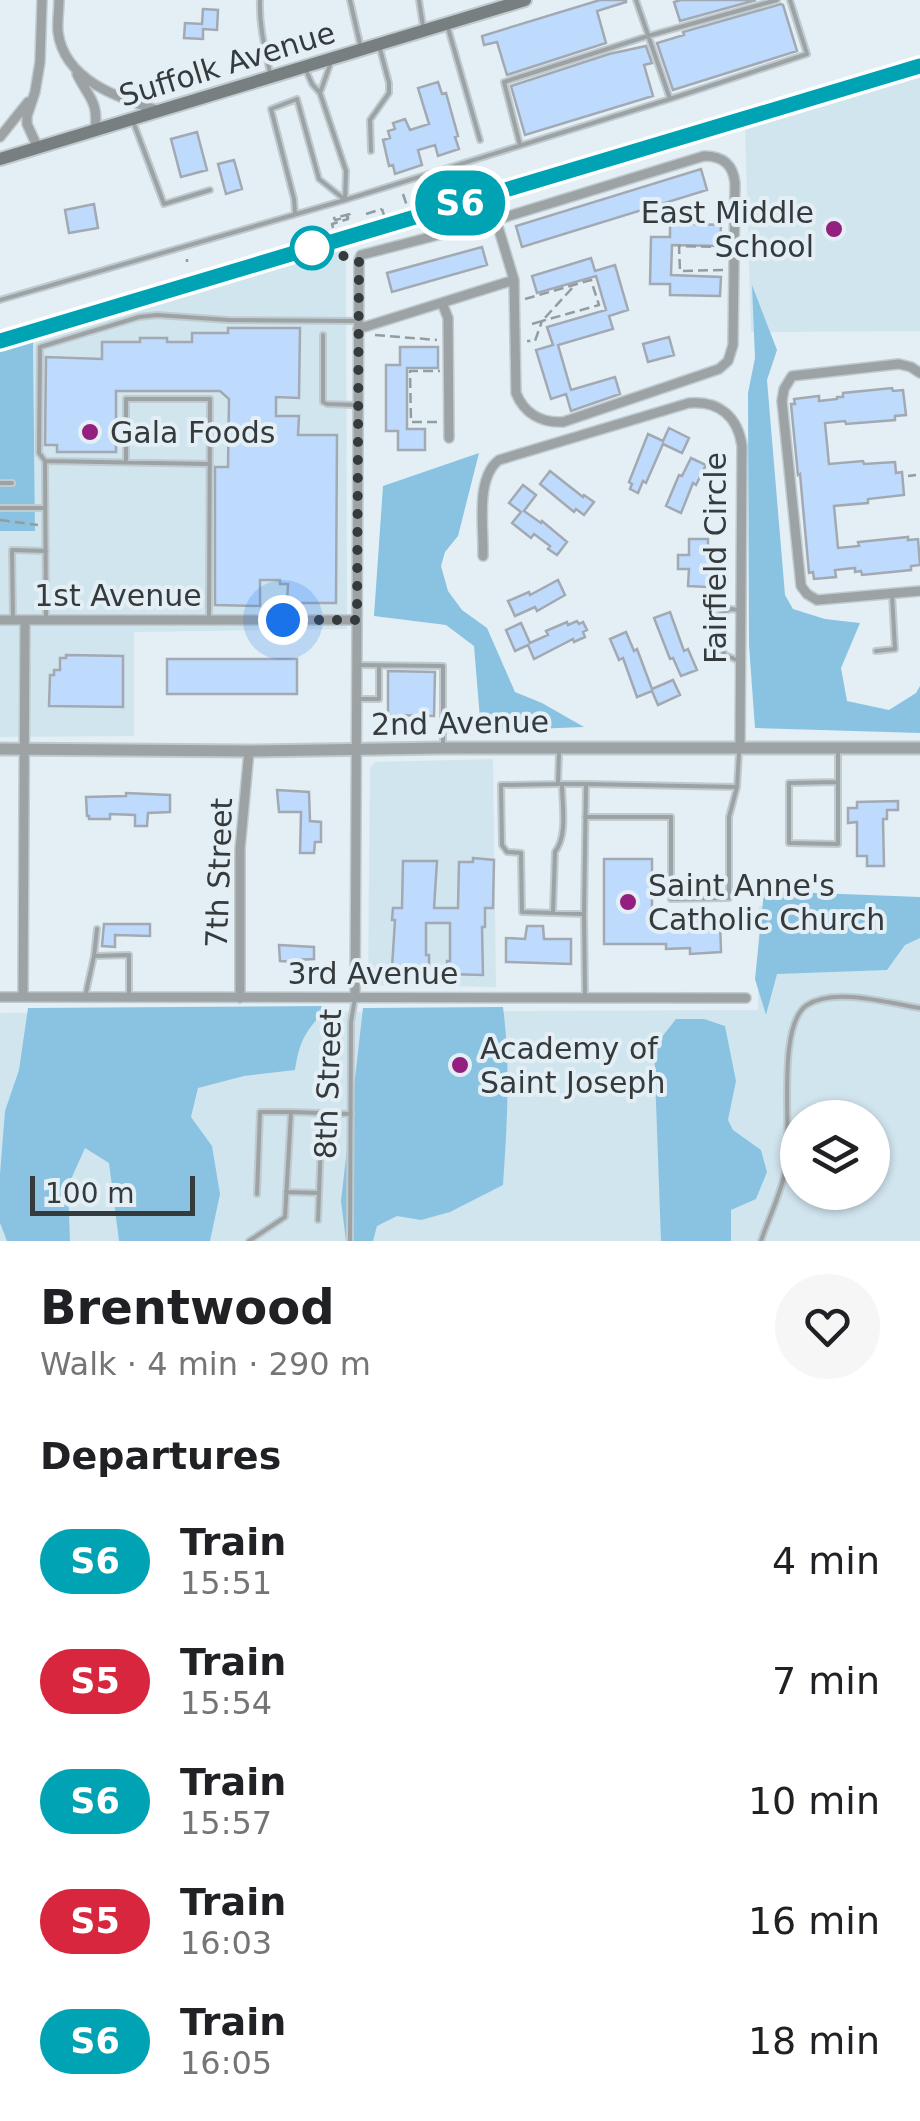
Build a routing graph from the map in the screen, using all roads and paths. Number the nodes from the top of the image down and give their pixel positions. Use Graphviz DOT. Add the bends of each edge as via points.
graph roads {
  1 [pos="42,0"];
  2 [pos="59,0"];
  3 [pos="260,0"];
  4 [pos="350,0"];
  5 [pos="419,0"];
  6 [pos="525,0"];
  7 [pos="636,0"];
  8 [pos="777,0"];
  9 [pos="790,0"];
  10 [pos="492,5"];
  11 [pos="446,24"];
  12 [pos="424,30"];
  13 [pos="648,36"];
  14 [pos="379,44"];
  15 [pos="362,50"];
  16 [pos="64,52"];
  17 [pos="39,54"];
  18 [pos="334,58"];
  19 [pos="74,66"];
  20 [pos="305,67"];
  21 [pos="271,77"];
  22 [pos="35,92"];
  23 [pos="320,94"];
  24 [pos="670,99"];
  25 [pos="160,111"];
  26 [pos="132,120"];
  27 [pos="95,130"];
  28 [pos="0,138"];
  29 [pos="480,140"];
  30 [pos="520,146"];
  31 [pos="38,148"];
  32 [pos="370,150"];
  33 [pos="0,160"];
  34 [pos="210,190"];
  35 [pos="403,194"];
  36 [pos="345,200"];
  37 [pos="407,206"];
  38 [pos="350,211"];
  39 [pos="295,213"];
  40 [pos="366,214"];
  41 [pos="496,220"];
  42 [pos="333,228"];
  43 [pos="375,238"];
  44 [pos="725,247"];
  45 [pos="726,270"];
  46 [pos="514,280"];
  47 [pos="575,284"];
  48 [pos="0,300"];
  49 [pos="442,302"];
  50 [pos="514,302"];
  51 [pos="542,322"];
  52 [pos="532,324"];
  53 [pos="358,325"];
  54 [pos="322,335"];
  55 [pos="375,336"];
  56 [pos="448,340"];
  57 [pos="516,342"];
  58 [pos="449,371"];
  59 [pos="919,372"];
  60 [pos="358,405"];
  61 [pos="448,422"];
  62 [pos="449,438"];
  63 [pos="45,461"];
  64 [pos="126,462"];
  65 [pos="210,464"];
  66 [pos="916,475"];
  67 [pos="908,476"];
  68 [pos="0,483"];
  69 [pos="12,483"];
  70 [pos="0,508"];
  71 [pos="45,508"];
  72 [pos="0,520"];
  73 [pos="45,526"];
  74 [pos="46,551"];
  75 [pos="483,556"];
  76 [pos="920,592"];
  77 [pos="892,595"];
  78 [pos="740,610"];
  79 [pos="0,620"];
  80 [pos="19,620"];
  81 [pos="46,620"];
  82 [pos="209,620"];
  83 [pos="357,620"];
  84 [pos="876,651"];
  85 [pos="740,660"];
  86 [pos="357,666"];
  87 [pos="379,666"];
  88 [pos="357,699"];
  89 [pos="24,748"];
  90 [pos="442,748"];
  91 [pos="560,748"];
  92 [pos="740,748"];
  93 [pos="838,748"];
  94 [pos="920,748"];
  95 [pos="0,749"];
  96 [pos="356,749"];
  97 [pos="250,751"];
  98 [pos="838,782"];
  99 [pos="560,784"];
  100 [pos="586,784"];
  101 [pos="738,787"];
  102 [pos="585,817"];
  103 [pos="554,913"];
  104 [pos="584,914"];
  105 [pos="97,929"];
  106 [pos="94,956"];
  107 [pos="0,997"];
  108 [pos="23,998"];
  109 [pos="85,998"];
  110 [pos="240,998"];
  111 [pos="355,998"];
  112 [pos="746,998"];
  113 [pos="129,999"];
  114 [pos="585,999"];
  115 [pos="920,1008"];
  116 [pos="290,1112"];
  117 [pos="322,1113"];
  118 [pos="351,1114"];
  119 [pos="286,1192"];
  120 [pos="320,1193"];
  121 [pos="257,1194"];
  122 [pos="318,1220"];
  123 [pos="350,1240"];
  124 [pos="249,1241"];
  125 [pos="760,1241"];
  1 -- 17 [label="street"];
  2 -- 16 [label="street"];
  3 -- 21 [label="lane"];
  4 -- 15 [label="lane"];
  5 -- 12 [label="lane"];
  6 -- 10 [label="main road, Suffolk Avenue"];
  7 -- 13 [label="lane"];
  8 -- 13 [label="lane"];
  9 -- 24 [label="lane" via="806,54"];
  10 -- 11 [label="main road, Suffolk Avenue"];
  11 -- 12 [label="main road, Suffolk Avenue"];
  11 -- 29 [label="lane"];
  12 -- 14 [label="main road, Suffolk Avenue"];
  13 -- 24 [label="lane"];
  13 -- 30 [label="lane" via="504,82"];
  14 -- 15 [label="main road, Suffolk Avenue"];
  14 -- 32 [label="lane" via="389,83 370,120"];
  15 -- 18 [label="main road, Suffolk Avenue"];
  16 -- 17 [label="street"];
  16 -- 19 [label="street"];
  17 -- 22 [label="street"];
  18 -- 20 [label="main road, Suffolk Avenue"];
  18 -- 23 [label="lane"];
  19 -- 25 [label="street" via="122,100"];
  19 -- 27 [label="street" via="94,100"];
  20 -- 21 [label="main road, Suffolk Avenue"];
  20 -- 23 [label="lane"];
  21 -- 25 [label="main road, Suffolk Avenue"];
  22 -- 28 [label="street"];
  22 -- 31 [label="street" via="27,124"];
  23 -- 36 [label="lane" via="346,171"];
  24 -- 30 [label="lane"];
  25 -- 26 [label="main road, Suffolk Avenue"];
  26 -- 27 [label="main road, Suffolk Avenue"];
  26 -- 34 [label="lane" via="164,204"];
  27 -- 31 [label="main road, Suffolk Avenue"];
  30 -- 36 [label="lane"];
  31 -- 33 [label="main road, Suffolk Avenue"];
  35 -- 37 [label="path"];
  36 -- 39 [label="lane"];
  36 -- 39 [label="lane" via="320,179 298,100 270,109"];
  38 -- 42 [label="path" via="334,218 348,217"];
  39 -- 48 [label="lane"];
  40 -- 43 [label="path, bridge" via="382,209 390,234"];
  41 -- 46 [label="street"];
  41 -- 53 [label="street" via="361,255"];
  41 -- 57 [label="street" via="704,156 722,159 734,175 732,345 724,366 554,422 529,413 520,401"];
  44 -- 45 [label="path" via="679,246 680,271"];
  46 -- 49 [label="street"];
  46 -- 50 [label="street"];
  47 -- 50 [label="path"];
  47 -- 51 [label="path"];
  47 -- 51 [label="path" via="591,280 599,305"];
  49 -- 53 [label="street"];
  49 -- 56 [label="street"];
  50 -- 57 [label="street"];
  51 -- 52 [label="path"];
  51 -- 57 [label="path" via="534,341"];
  53 -- 60 [label="street, 8th Street"];
  53 -- 63 [label="lane" via="158,315 40,346 39,453"];
  54 -- 60 [label="lane" via="323,402"];
  55 -- 56 [label="path"];
  56 -- 58 [label="street"];
  58 -- 61 [label="street"];
  58 -- 61 [label="path" via="410,371 411,422"];
  59 -- 77 [label="street" via="899,364 792,376 782,396 802,586 817,600"];
  60 -- 83 [label="street, 8th Street"];
  61 -- 62 [label="street"];
  63 -- 64 [label="lane"];
  63 -- 71 [label="lane"];
  64 -- 65 [label="lane"];
  64 -- 65 [label="lane" via="126,399 210,399"];
  65 -- 82 [label="lane"];
  66 -- 67 [label="path"];
  68 -- 69 [label="lane"];
  70 -- 71 [label="lane"];
  71 -- 73 [label="lane"];
  72 -- 73 [label="path"];
  73 -- 74 [label="lane"];
  74 -- 80 [label="lane" via="12,550"];
  74 -- 81 [label="lane"];
  75 -- 78 [label="street, Fairfield Circle" via="484,482 491,466 700,402 726,412 741,438"];
  76 -- 77 [label="street"];
  77 -- 84 [label="lane" via="895,649"];
  78 -- 85 [label="street, Fairfield Circle"];
  78 -- 85 [label="lane" via="711,619 710,627 724,655"];
  79 -- 80 [label="street, 1st Avenue"];
  80 -- 81 [label="street, 1st Avenue"];
  80 -- 89 [label="street"];
  81 -- 82 [label="street, 1st Avenue"];
  82 -- 83 [label="street, 1st Avenue"];
  83 -- 86 [label="street, 8th Street"];
  85 -- 92 [label="street, Fairfield Circle"];
  86 -- 87 [label="lane"];
  86 -- 88 [label="street, 8th Street"];
  87 -- 88 [label="lane" via="378,700"];
  87 -- 90 [label="lane" via="442,666"];
  88 -- 96 [label="street, 8th Street"];
  89 -- 95 [label="street, 2nd Avenue"];
  89 -- 97 [label="street, 2nd Avenue"];
  89 -- 108 [label="street"];
  90 -- 91 [label="street, 2nd Avenue"];
  90 -- 96 [label="street, 2nd Avenue"];
  91 -- 92 [label="street, 2nd Avenue"];
  91 -- 99 [label="lane"];
  92 -- 93 [label="street, 2nd Avenue"];
  92 -- 101 [label="lane"];
  93 -- 94 [label="street, 2nd Avenue"];
  93 -- 98 [label="lane"];
  96 -- 97 [label="street, 2nd Avenue"];
  96 -- 111 [label="street, 8th Street"];
  97 -- 110 [label="street, 7th Street" via="240,849"];
  98 -- 98 [label="lane" via="838,844 789,843 789,783"];
  99 -- 100 [label="lane"];
  99 -- 103 [label="lane"];
  99 -- 103 [label="lane" via="501,785 502,845 521,852 522,912"];
  100 -- 101 [label="lane"];
  100 -- 102 [label="lane"];
  101 -- 102 [label="lane" via="728,817 728,898 671,898 672,817"];
  102 -- 104 [label="lane"];
  103 -- 104 [label="lane"];
  104 -- 114 [label="lane"];
  105 -- 106 [label="lane"];
  106 -- 109 [label="lane"];
  106 -- 113 [label="lane" via="128,955"];
  107 -- 108 [label="street, 3rd Avenue"];
  108 -- 109 [label="street, 3rd Avenue"];
  109 -- 113 [label="street, 3rd Avenue"];
  110 -- 111 [label="street, 3rd Avenue"];
  110 -- 113 [label="street, 3rd Avenue"];
  111 -- 114 [label="street, 3rd Avenue"];
  111 -- 118 [label="lane, 8th Street"];
  112 -- 114 [label="street, 3rd Avenue"];
  115 -- 125 [label="lane" via="830,996 806,1005 794,1019 786,1166"];
  116 -- 117 [label="lane"];
  116 -- 119 [label="lane"];
  116 -- 121 [label="lane" via="260,1112"];
  117 -- 118 [label="lane"];
  117 -- 120 [label="lane"];
  118 -- 123 [label="lane, 8th Street"];
  119 -- 120 [label="lane"];
  119 -- 124 [label="lane" via="284,1218"];
  120 -- 122 [label="lane"];
}
